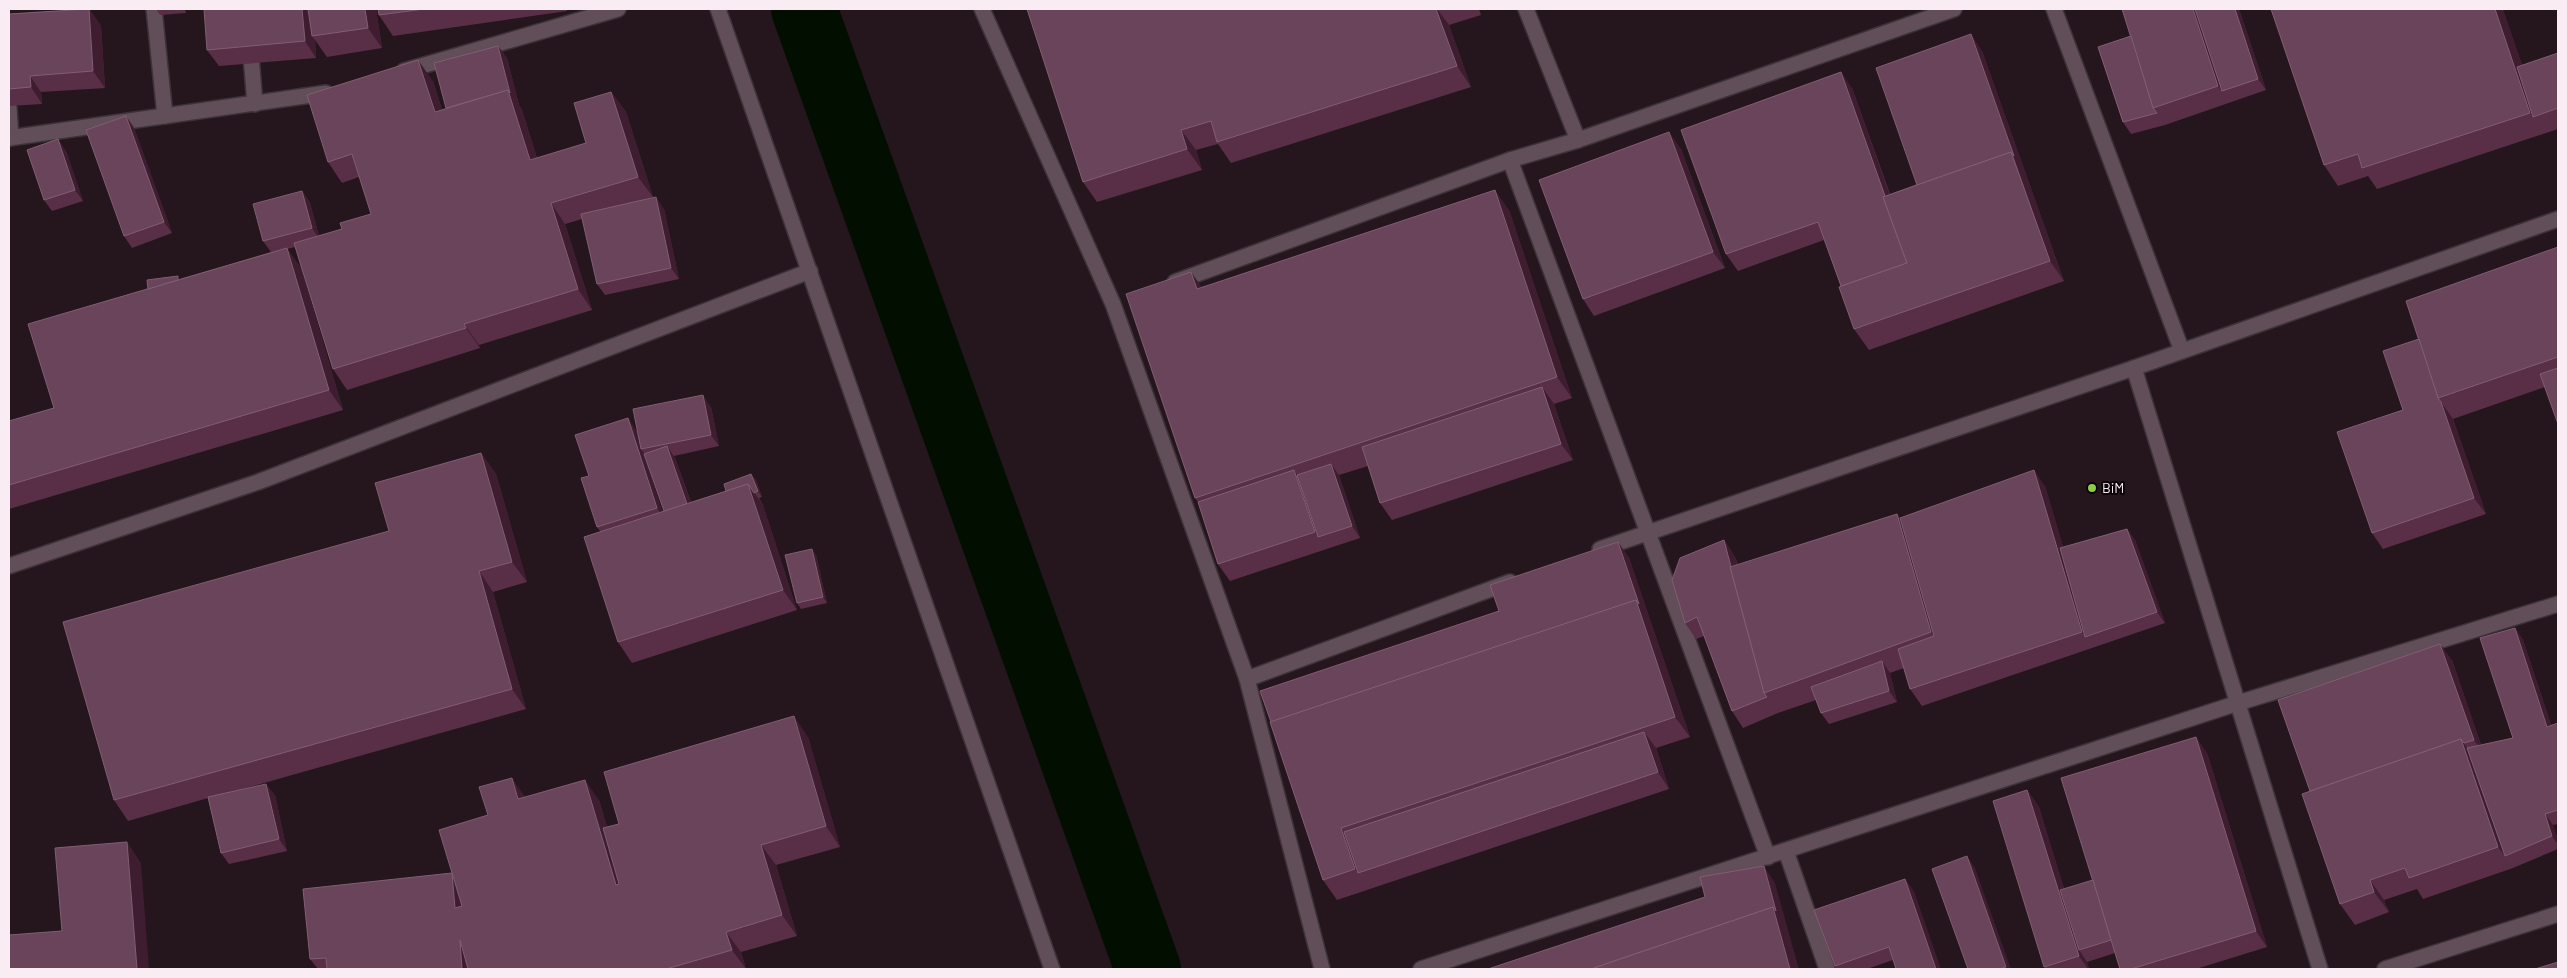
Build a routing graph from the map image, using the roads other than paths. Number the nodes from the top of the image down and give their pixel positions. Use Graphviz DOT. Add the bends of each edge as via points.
graph roads {
  1 [pos="154,9"];
  2 [pos="247,9"];
  3 [pos="618,9"];
  4 [pos="718,9"];
  5 [pos="982,9"];
  6 [pos="1526,9"];
  7 [pos="1954,9"];
  8 [pos="2054,9"];
  9 [pos="393,74"];
  10 [pos="337,90"];
  11 [pos="255,104"];
  12 [pos="9,108"];
  13 [pos="165,116"];
  14 [pos="10,138"];
  15 [pos="1578,140"];
  16 [pos="1510,160"];
  17 [pos="2558,219"];
  18 [pos="810,270"];
  19 [pos="1159,287"];
  20 [pos="1131,297"];
  21 [pos="1113,304"];
  22 [pos="2182,351"];
  23 [pos="2134,368"];
  24 [pos="1648,531"];
  25 [pos="1583,555"];
  26 [pos="9,566"];
  27 [pos="1527,576"];
  28 [pos="2558,604"];
  29 [pos="1247,679"];
  30 [pos="2238,703"];
  31 [pos="1786,851"];
  32 [pos="1768,857"];
  33 [pos="2558,914"];
  34 [pos="1052,969"];
  35 [pos="1322,969"];
  36 [pos="1421,969"];
  37 [pos="1827,969"];
  38 [pos="2320,969"];
  39 [pos="2386,969"];
  1 -- 13 [label="street"];
  2 -- 11 [label="street"];
  3 -- 9 [label="street"];
  4 -- 18 [label="street"];
  5 -- 21 [label="street"];
  6 -- 15 [label="street"];
  7 -- 15 [label="street"];
  8 -- 22 [label="street"];
  10 -- 11 [label="street" via="318,96"];
  11 -- 13 [label="street"];
  12 -- 14 [label="street"];
  13 -- 14 [label="street"];
  15 -- 16 [label="street"];
  16 -- 19 [label="street"];
  16 -- 24 [label="street"];
  17 -- 22 [label="street"];
  18 -- 26 [label="street" via="258,482"];
  18 -- 34 [label="street"];
  20 -- 21 [label="street"];
  21 -- 29 [label="street"];
  22 -- 23 [label="street"];
  23 -- 24 [label="street"];
  23 -- 30 [label="street"];
  24 -- 25 [label="street"];
  24 -- 32 [label="street"];
  27 -- 29 [label="street"];
  28 -- 30 [label="street"];
  29 -- 35 [label="street"];
  30 -- 31 [label="street"];
  30 -- 38 [label="street"];
  31 -- 32 [label="street"];
  31 -- 37 [label="street"];
  32 -- 36 [label="street"];
  33 -- 39 [label="street"];
}
